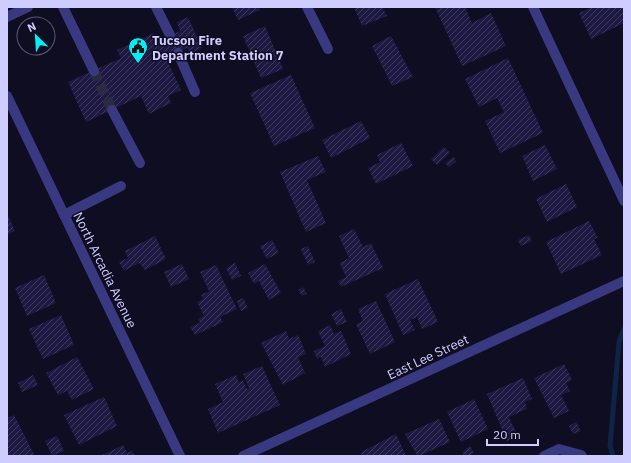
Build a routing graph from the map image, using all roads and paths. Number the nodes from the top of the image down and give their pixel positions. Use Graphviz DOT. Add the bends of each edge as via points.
graph roads {
  1 [pos="28,7"];
  2 [pos="63,7"];
  3 [pos="156,7"];
  4 [pos="307,7"];
  5 [pos="533,7"];
  6 [pos="7,17"];
  7 [pos="170,35"];
  8 [pos="328,49"];
  9 [pos="178,53"];
  10 [pos="94,71"];
  11 [pos="195,92"];
  12 [pos="7,96"];
  13 [pos="112,110"];
  14 [pos="140,163"];
  15 [pos="121,186"];
  16 [pos="624,201"];
  17 [pos="64,215"];
  18 [pos="624,281"];
  19 [pos="180,456"];
  20 [pos="243,456"];
  21 [pos="544,456"];
  22 [pos="582,456"];
  1 -- 6 [label="street"];
  2 -- 10 [label="street"];
  3 -- 7 [label="street"];
  4 -- 8 [label="street"];
  5 -- 16 [label="street"];
  9 -- 11 [label="street"];
  12 -- 17 [label="street, North Arcadia Avenue"];
  13 -- 14 [label="street"];
  15 -- 17 [label="street"];
  17 -- 19 [label="street, North Arcadia Avenue"];
  18 -- 20 [label="street, East Lee Street"];
  21 -- 22 [label="street" via="559,449"];
}
